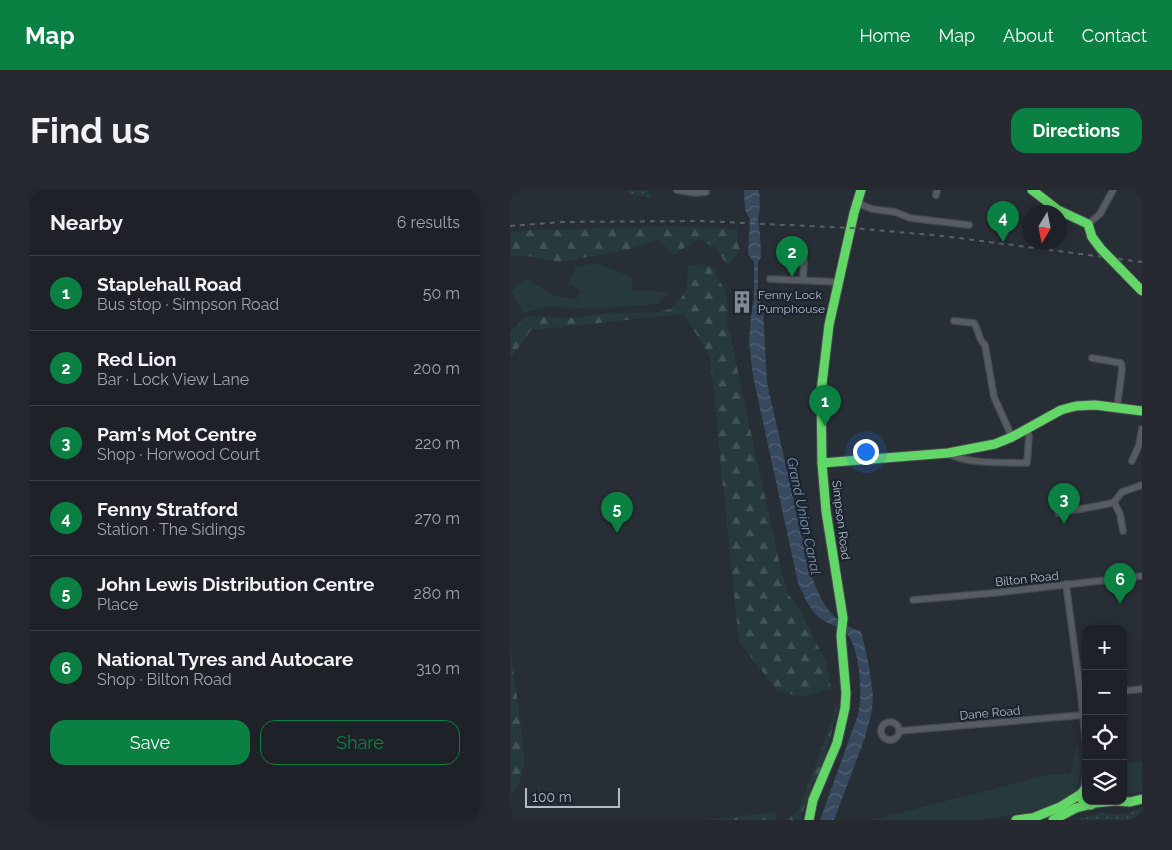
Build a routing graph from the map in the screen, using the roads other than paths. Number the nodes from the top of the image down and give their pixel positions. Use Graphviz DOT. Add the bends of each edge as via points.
graph roads {
  1 [pos="677,190"];
  2 [pos="861,190"];
  3 [pos="1032,190"];
  4 [pos="1112,190"];
  5 [pos="706,192"];
  6 [pos="857,203"];
  7 [pos="1088,224"];
  8 [pos="969,225"];
  9 [pos="796,254"];
  10 [pos="770,279"];
  11 [pos="804,280"];
  12 [pos="838,282"];
  13 [pos="1142,291"];
  14 [pos="954,321"];
  15 [pos="1092,358"];
  16 [pos="1117,407"];
  17 [pos="1142,411"];
  18 [pos="1027,429"];
  19 [pos="1142,429"];
  20 [pos="1012,437"];
  21 [pos="948,453"];
  22 [pos="1132,461"];
  23 [pos="822,463"];
  24 [pos="1142,485"];
  25 [pos="1114,502"];
  26 [pos="1058,513"];
  27 [pos="1123,531"];
  28 [pos="1142,576"];
  29 [pos="1066,584"];
  30 [pos="913,600"];
  31 [pos="1082,689"];
  32 [pos="1142,689"];
  33 [pos="1127,691"];
  34 [pos="1082,715"];
  35 [pos="899,731"];
  36 [pos="1082,792"];
  37 [pos="1142,800"];
  38 [pos="1127,802"];
  39 [pos="1087,805"];
  40 [pos="1034,819"];
  41 [pos="809,820"];
  42 [pos="1016,820"];
  43 [pos="1053,820"];
  1 -- 5 [label="street"];
  2 -- 6 [label="street, Simpson Road"];
  3 -- 7 [label="street" via="1074,220"];
  4 -- 7 [label="street" via="1100,214"];
  6 -- 8 [label="street" via="910,218"];
  6 -- 12 [label="street, Simpson Road"];
  7 -- 13 [label="street, bridge" via="1092,237 1106,255"];
  9 -- 11 [label="street" via="802,255 804,260"];
  10 -- 11 [label="street"];
  11 -- 12 [label="street"];
  12 -- 23 [label="street, Simpson Road" via="824,357 820,407"];
  14 -- 20 [label="street" via="974,323 977,328 985,346 994,397"];
  15 -- 16 [label="street" via="1121,363"];
  16 -- 17 [label="street"];
  16 -- 18 [label="street" via="1076,406 1061,410"];
  18 -- 20 [label="street"];
  18 -- 21 [label="street" via="1027,463 956,458"];
  19 -- 22 [label="street"];
  20 -- 21 [label="street" via="996,444"];
  21 -- 23 [label="street"];
  23 -- 41 [label="street, Simpson Road" via="843,618 840,636 845,708 837,743 813,800"];
  24 -- 25 [label="street" via="1122,492"];
  25 -- 26 [label="street"];
  25 -- 27 [label="street"];
  28 -- 29 [label="street, Bilton Road"];
  29 -- 30 [label="street, Bilton Road"];
  29 -- 31 [label="street"];
  32 -- 33 [label="street"];
  34 -- 35 [label="street, Dane Road"];
  36 -- 40 [label="street"];
  37 -- 38 [label="street"];
  39 -- 43 [label="street"];
  40 -- 42 [label="street"];
}
